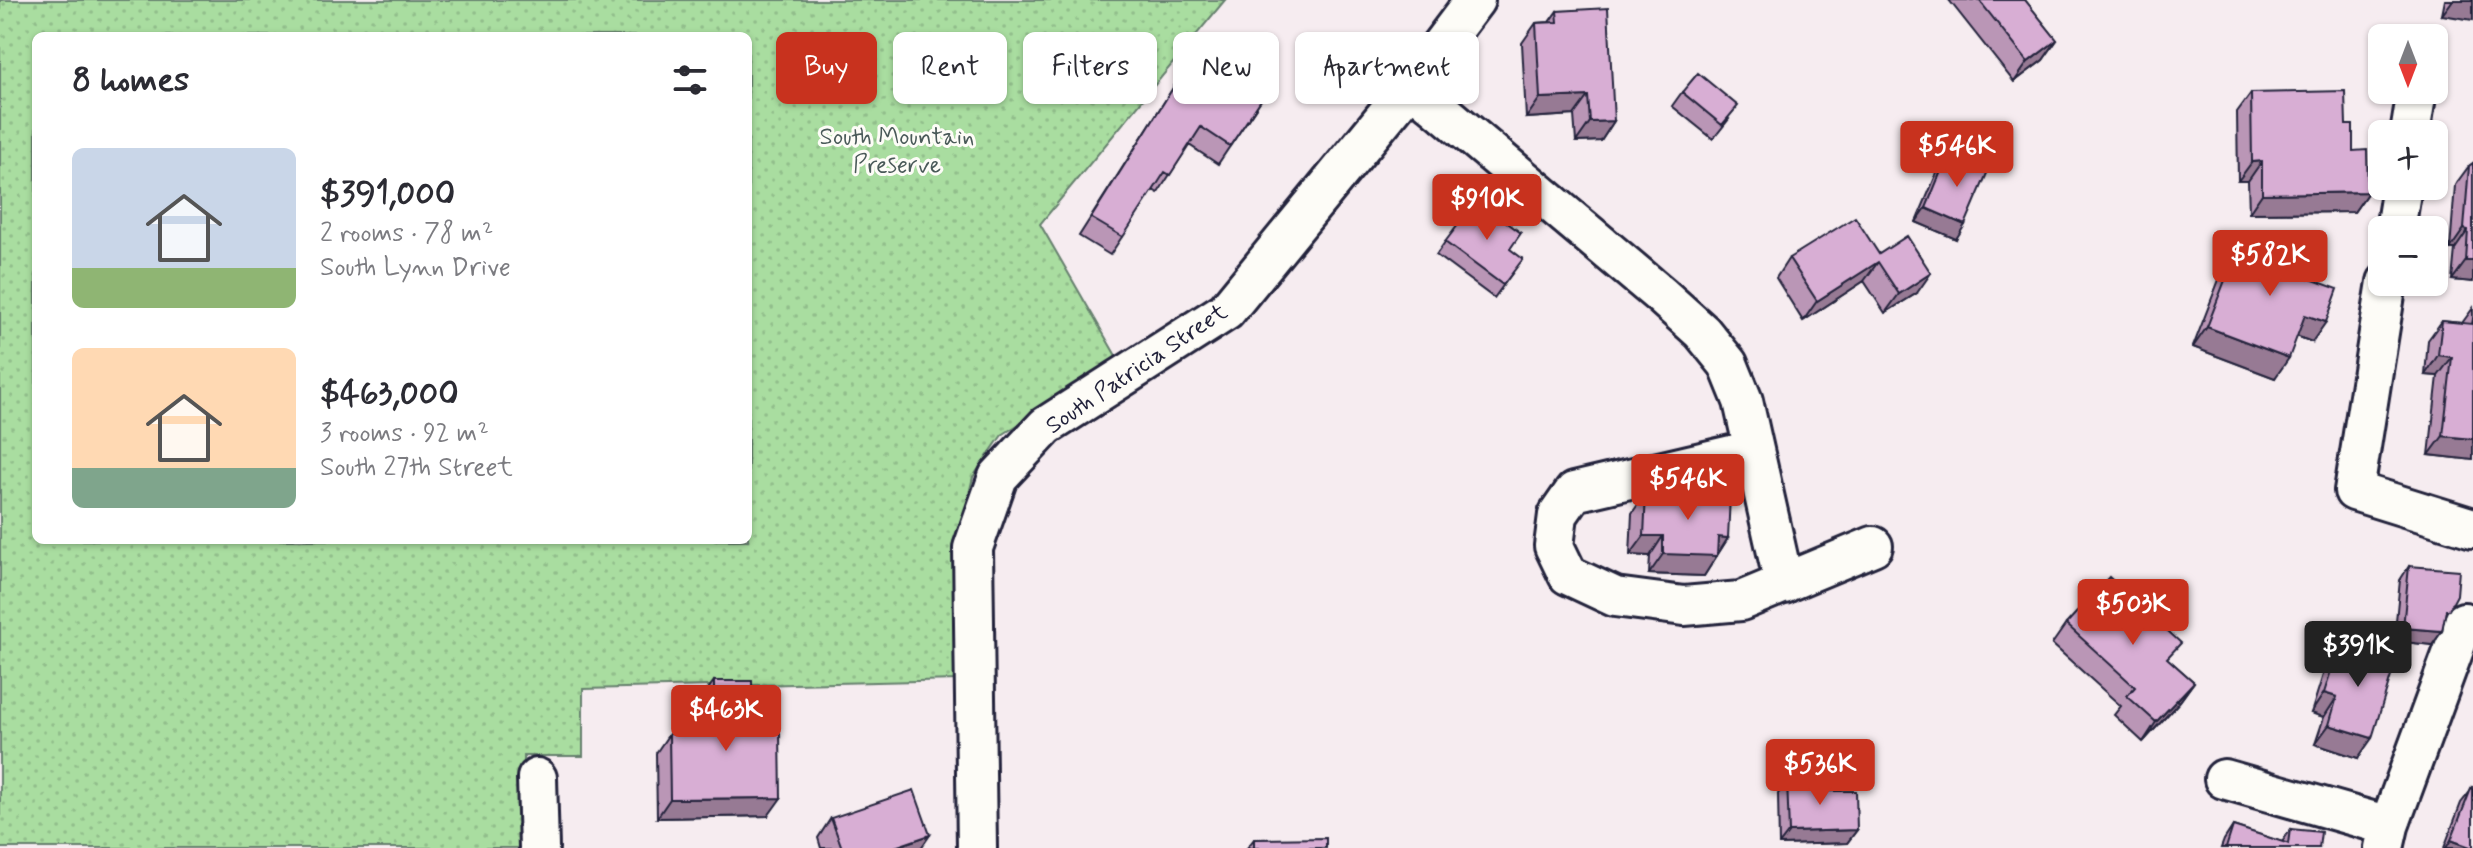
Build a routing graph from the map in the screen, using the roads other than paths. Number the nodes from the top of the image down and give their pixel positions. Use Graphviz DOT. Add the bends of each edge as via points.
graph roads {
  1 [pos="1475,0"];
  2 [pos="1451,32"];
  3 [pos="1395,104"];
  4 [pos="1434,104"];
  5 [pos="2385,296"];
  6 [pos="1753,450"];
  7 [pos="2473,528"];
  8 [pos="1873,546"];
  9 [pos="1784,584"];
  10 [pos="2464,622"];
  11 [pos="537,778"];
  12 [pos="2224,779"];
  13 [pos="2387,837"];
  14 [pos="539,848"];
  15 [pos="977,848"];
  1 -- 2 [label="street, South Patricia Street"];
  3 -- 15 [label="street, South Patricia Street" via="1226,311 1046,426 998,477 973,548"];
  4 -- 6 [label="street" via="1702,332 1728,364 1743,401"];
  5 -- 7 [label="street" via="2354,491"];
  6 -- 9 [label="street"];
  6 -- 9 [label="street" via="1574,492 1558,515 1554,546 1568,575 1615,597 1684,606 1741,601"];
  8 -- 9 [label="street"];
  10 -- 13 [label="street"];
  11 -- 14 [label="street"];
  12 -- 13 [label="street"];
}
